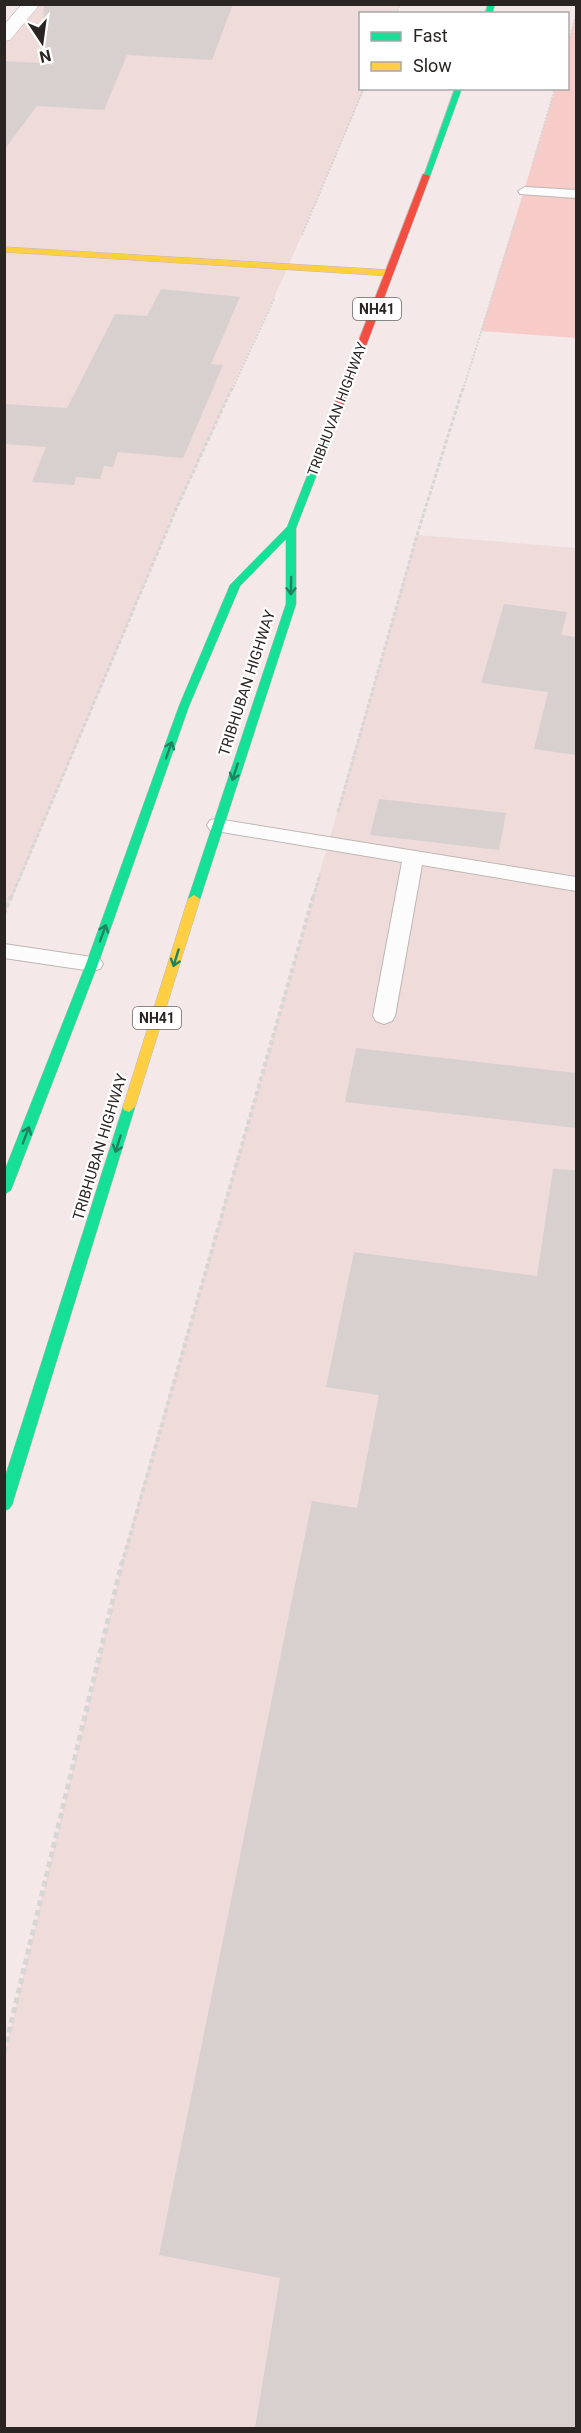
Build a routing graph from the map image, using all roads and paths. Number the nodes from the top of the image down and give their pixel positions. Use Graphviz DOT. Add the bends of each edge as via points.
graph roads {
  1 [pos="32,4"];
  2 [pos="576,15"];
  3 [pos="4,36"];
  4 [pos="569,38"];
  5 [pos="363,90"];
  6 [pos="458,90"];
  7 [pos="554,90"];
  8 [pos="525,191"];
  9 [pos="576,194"];
  10 [pos="4,249"];
  11 [pos="288,267"];
  12 [pos="390,273"];
  13 [pos="291,528"];
  14 [pos="218,825"];
  15 [pos="328,845"];
  16 [pos="413,856"];
  17 [pos="576,884"];
  18 [pos="4,914"];
  19 [pos="4,951"];
  20 [pos="92,964"];
  21 [pos="384,1016"];
  22 [pos="4,1190"];
  23 [pos="4,1505"];
  24 [pos="4,2052"];
  1 -- 3 [label="street"];
  2 -- 4 [label="path"];
  5 -- 11 [label="path"];
  6 -- 12 [label="main road, TRIBHUVAN HIGHWAY / NH41"];
  7 -- 8 [label="path"];
  8 -- 9 [label="lane"];
  8 -- 15 [label="path" via="417,535"];
  10 -- 11 [label="main road"];
  11 -- 12 [label="main road"];
  11 -- 18 [label="path" via="177,507"];
  12 -- 13 [label="main road, TRIBHUVAN HIGHWAY / NH41"];
  13 -- 14 [label="main road, TRIBHUBAN HIGHWAY / NH41, one-way" via="291,604"];
  20 -- 13 [label="main road, NH41, one-way" via="184,706 235,585"];
  14 -- 15 [label="lane"];
  14 -- 23 [label="main road, TRIBHUBAN HIGHWAY / NH41, one-way"];
  15 -- 16 [label="lane"];
  15 -- 24 [label="path" via="127,1542"];
  16 -- 17 [label="lane"];
  16 -- 21 [label="lane"];
  19 -- 20 [label="lane"];
  22 -- 20 [label="main road, NH41, one-way"];
}
